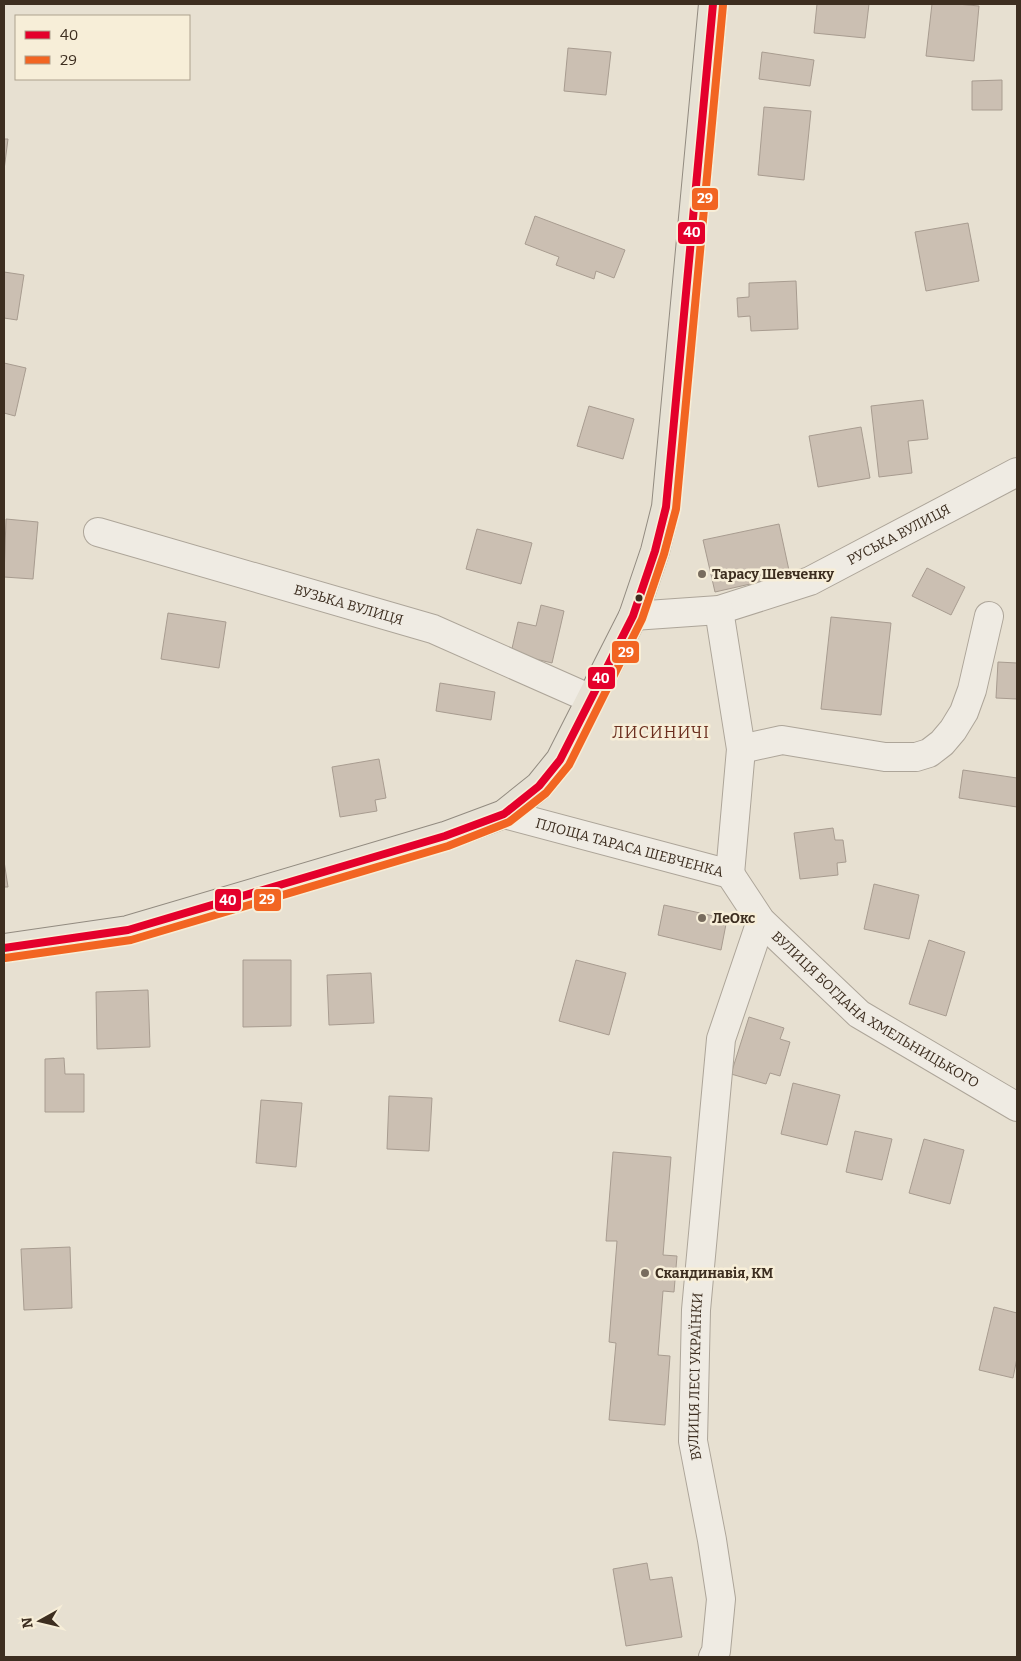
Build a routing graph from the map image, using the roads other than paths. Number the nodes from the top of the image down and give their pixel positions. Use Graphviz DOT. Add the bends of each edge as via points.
graph roads {
  1 [pos="713,4"];
  2 [pos="1017,472"];
  3 [pos="98,532"];
  4 [pos="719,610"];
  5 [pos="633,616"];
  6 [pos="989,616"];
  7 [pos="591,700"];
  8 [pos="742,749"];
  9 [pos="504,814"];
  10 [pos="730,874"];
  11 [pos="761,921"];
  12 [pos="4,948"];
  13 [pos="1017,1107"];
  14 [pos="713,1657"];
  1 -- 5 [label="main road" via="666,507"];
  2 -- 4 [label="street, РУСЬКА ВУЛИЦЯ" via="810,581"];
  3 -- 7 [label="street, ВУЗЬКА ВУЛИЦЯ" via="433,629"];
  4 -- 5 [label="street, РУСЬКА ВУЛИЦЯ"];
  4 -- 8 [label="street, ПЛОЩА ТАРАСА ШЕВЧЕНКА"];
  5 -- 7 [label="main road"];
  6 -- 8 [label="street" via="964,712 942,743 929,753 916,757 885,756 782,740"];
  7 -- 9 [label="main road" via="560,760 539,786"];
  8 -- 10 [label="street, ПЛОЩА ТАРАСА ШЕВЧЕНКА"];
  9 -- 10 [label="street, ПЛОЩА ТАРАСА ШЕВЧЕНКА"];
  9 -- 12 [label="main road" via="445,836 128,930"];
  10 -- 11 [label="street, ВУЛИЦЯ БОГДАНА ХМЕЛЬНИЦЬКОГО"];
  11 -- 13 [label="street, ВУЛИЦЯ БОГДАНА ХМЕЛЬНИЦЬКОГО" via="859,1014"];
  11 -- 14 [label="street, ВУЛИЦЯ ЛЕСІ УКРАЇНКИ" via="721,1039 696,1310 693,1441 721,1600"];
}
